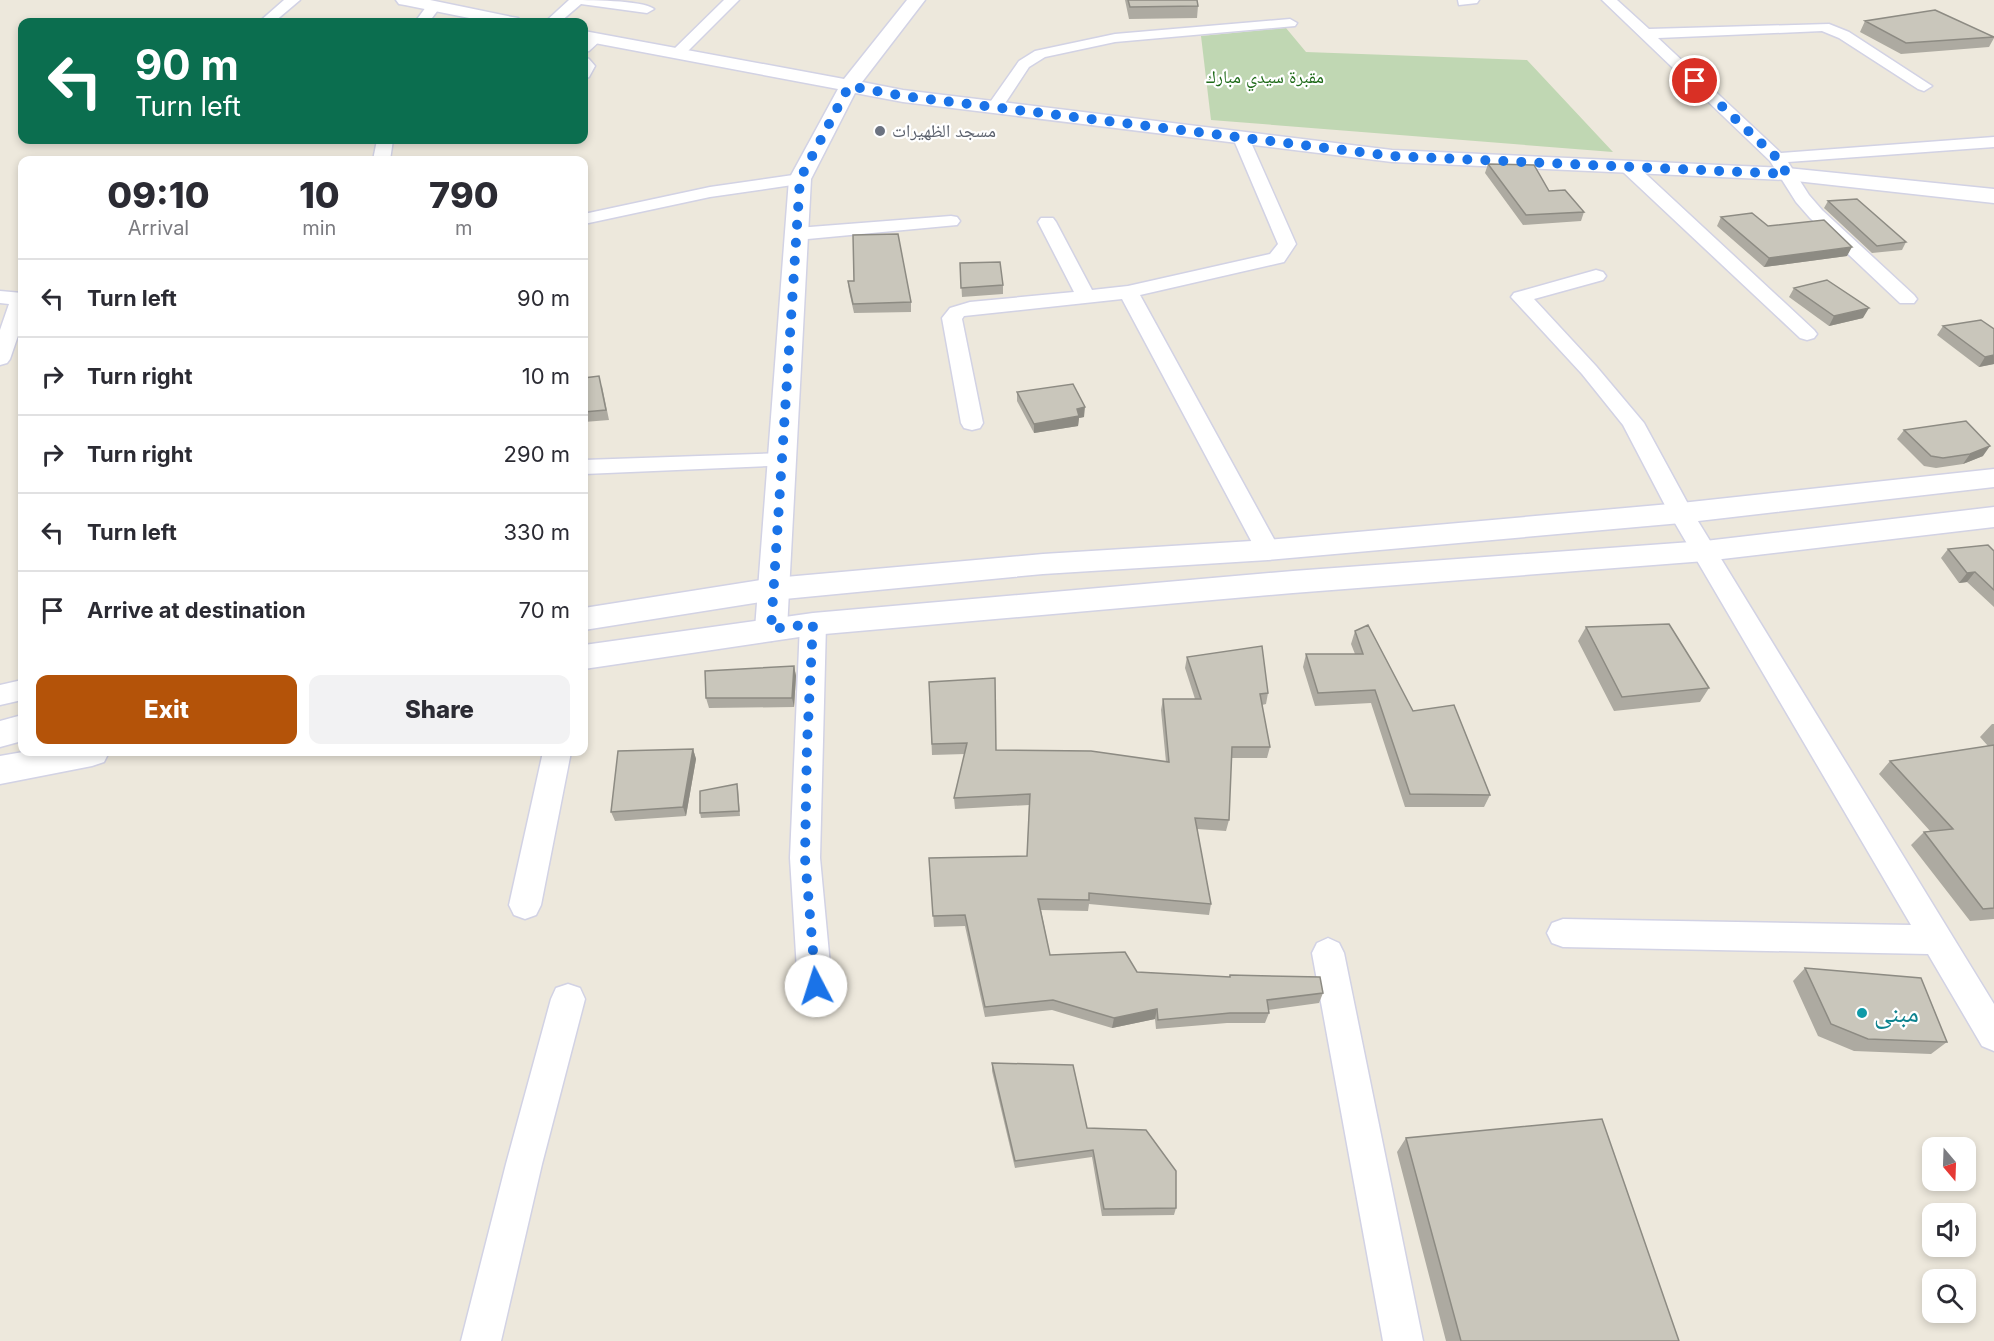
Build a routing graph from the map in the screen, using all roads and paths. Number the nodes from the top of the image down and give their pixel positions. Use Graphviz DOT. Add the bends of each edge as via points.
graph roads {
  1 [pos="293,0"];
  2 [pos="405,0"];
  3 [pos="577,0"];
  4 [pos="583,0"];
  5 [pos="732,0"];
  6 [pos="916,0"];
  7 [pos="1609,0"];
  8 [pos="434,6"];
  9 [pos="647,9"];
  10 [pos="271,18"];
  11 [pos="425,18"];
  12 [pos="492,18"];
  13 [pos="557,18"];
  14 [pos="1290,23"];
  15 [pos="1645,34"];
  16 [pos="588,41"];
  17 [pos="677,54"];
  18 [pos="849,86"];
  19 [pos="1924,86"];
  20 [pos="994,108"];
  21 [pos="1240,138"];
  22 [pos="1994,142"];
  23 [pos="1782,166"];
  24 [pos="1628,167"];
  25 [pos="800,179"];
  26 [pos="1994,196"];
  27 [pos="588,218"];
  28 [pos="951,221"];
  29 [pos="1047,222"];
  30 [pos="797,234"];
  31 [pos="1596,276"];
  32 [pos="1128,292"];
  33 [pos="1086,296"];
  34 [pos="0,297"];
  35 [pos="18,298"];
  36 [pos="1907,299"];
  37 [pos="18,309"];
  38 [pos="1807,334"];
  39 [pos="0,359"];
  40 [pos="972,423"];
  41 [pos="783,460"];
  42 [pos="588,467"];
  43 [pos="1994,478"];
  44 [pos="1681,513"];
  45 [pos="1994,516"];
  46 [pos="1268,550"];
  47 [pos="1705,551"];
  48 [pos="774,589"];
  49 [pos="588,618"];
  50 [pos="813,624"];
  51 [pos="771,629"];
  52 [pos="588,656"];
  53 [pos="18,691"];
  54 [pos="0,695"];
  55 [pos="18,729"];
  56 [pos="0,734"];
  57 [pos="72,756"];
  58 [pos="556,756"];
  59 [pos="0,770"];
  60 [pos="525,905"];
  61 [pos="1563,933"];
  62 [pos="1938,940"];
  63 [pos="1328,953"];
  64 [pos="816,986"];
  65 [pos="568,999"];
  66 [pos="1994,1035"];
  67 [pos="481,1341"];
  68 [pos="1403,1341"];
  1 -- 10 [label="street"];
  2 -- 8 [label="street"];
  3 -- 13 [label="street"];
  4 -- 9 [label="street"];
  5 -- 17 [label="street"];
  6 -- 18 [label="street"];
  7 -- 15 [label="street"];
  8 -- 11 [label="street"];
  8 -- 12 [label="street"];
  14 -- 20 [label="street" via="1115,38 1040,54 1024,64"];
  15 -- 19 [label="street" via="1824,27 1844,34"];
  15 -- 23 [label="street"];
  16 -- 17 [label="street"];
  17 -- 18 [label="street"];
  18 -- 20 [label="street"];
  18 -- 25 [label="street"];
  20 -- 21 [label="street"];
  21 -- 24 [label="street" via="1392,156"];
  21 -- 32 [label="street" via="1287,243 1277,258"];
  22 -- 23 [label="street"];
  23 -- 24 [label="street"];
  23 -- 26 [label="street"];
  23 -- 36 [label="street" via="1816,214"];
  24 -- 38 [label="street"];
  25 -- 27 [label="street" via="710,192"];
  25 -- 30 [label="street"];
  28 -- 30 [label="street"];
  29 -- 33 [label="street"];
  30 -- 41 [label="street"];
  31 -- 44 [label="street" via="1521,297 1633,423"];
  32 -- 33 [label="street"];
  32 -- 46 [label="street"];
  33 -- 40 [label="street" via="957,312 952,318"];
  34 -- 35 [label="street"];
  37 -- 39 [label="street"];
  41 -- 42 [label="street"];
  41 -- 48 [label="street"];
  43 -- 44 [label="street"];
  44 -- 46 [label="street"];
  44 -- 47 [label="street"];
  45 -- 47 [label="street"];
  46 -- 48 [label="street" via="1043,564"];
  47 -- 50 [label="street"];
  47 -- 62 [label="street"];
  48 -- 49 [label="street"];
  48 -- 51 [label="street"];
  50 -- 51 [label="street"];
  50 -- 64 [label="street" via="805,858"];
  51 -- 52 [label="street"];
  53 -- 54 [label="street"];
  55 -- 56 [label="street"];
  57 -- 59 [label="street"];
  58 -- 60 [label="street"];
  61 -- 62 [label="street"];
  62 -- 66 [label="street"];
  63 -- 68 [label="street"];
  65 -- 67 [label="street"];
}
